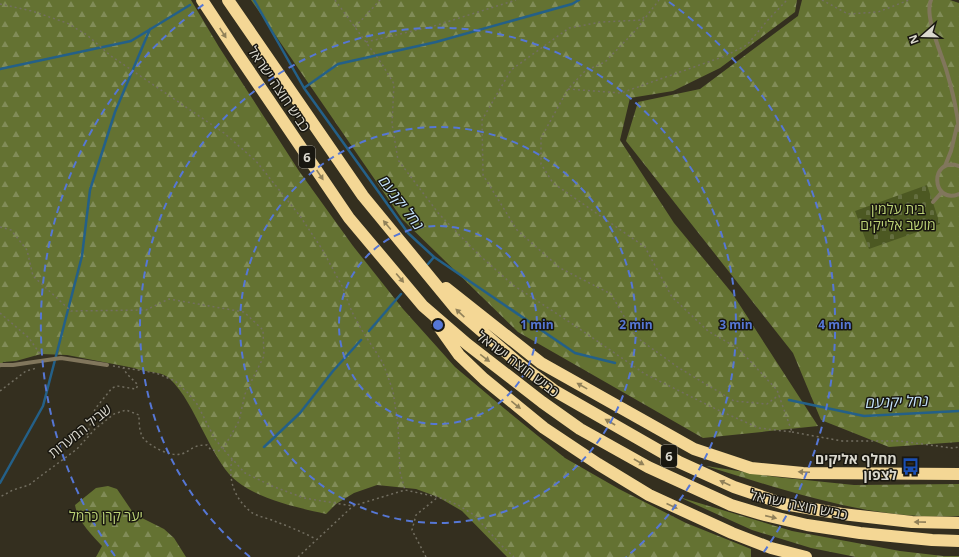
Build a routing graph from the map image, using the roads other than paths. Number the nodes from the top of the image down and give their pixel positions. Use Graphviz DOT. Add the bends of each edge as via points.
graph roads {
  1 [pos="202,0"];
  2 [pos="228,0"];
  3 [pos="931,0"];
  4 [pos="958,118"];
  5 [pos="959,130"];
  6 [pos="945,166"];
  7 [pos="959,166"];
  8 [pos="942,192"];
  9 [pos="959,194"];
  10 [pos="933,202"];
  11 [pos="430,276"];
  12 [pos="423,306"];
  13 [pos="107,365"];
  14 [pos="0,366"];
  15 [pos="958,474"];
  16 [pos="959,523"];
  17 [pos="959,541"];
  18 [pos="806,557"];
  1 -- 12 [label="highway, כביש חוצה ישראל / 6, one-way" via="349,218"];
  11 -- 2 [label="highway, כביש חוצה ישראל / 6, one-way" via="363,196"];
  3 -- 4 [label="lane" via="929,13"];
  4 -- 5 [label="lane"];
  4 -- 6 [label="lane" via="956,135"];
  6 -- 7 [label="lane"];
  6 -- 8 [label="lane" via="936,178"];
  8 -- 9 [label="lane" via="952,196"];
  8 -- 10 [label="lane"];
  15 -- 11 [label="highway, one-way" via="803,473 751,468 694,449 541,363"];
  16 -- 11 [label="highway, כביש חוצה ישראל / 6, one-way" via="912,522 784,504 734,487 679,462 555,391 456,309"];
  12 -- 17 [label="highway, כביש חוצה ישראל / 6, one-way" via="467,344 580,429 648,467 731,505 807,525 860,533"];
  12 -- 18 [label="highway, one-way" via="459,355 484,379 544,428 592,460 649,496 732,533 771,548"];
  13 -- 14 [label="lane" via="61,358"];
}
